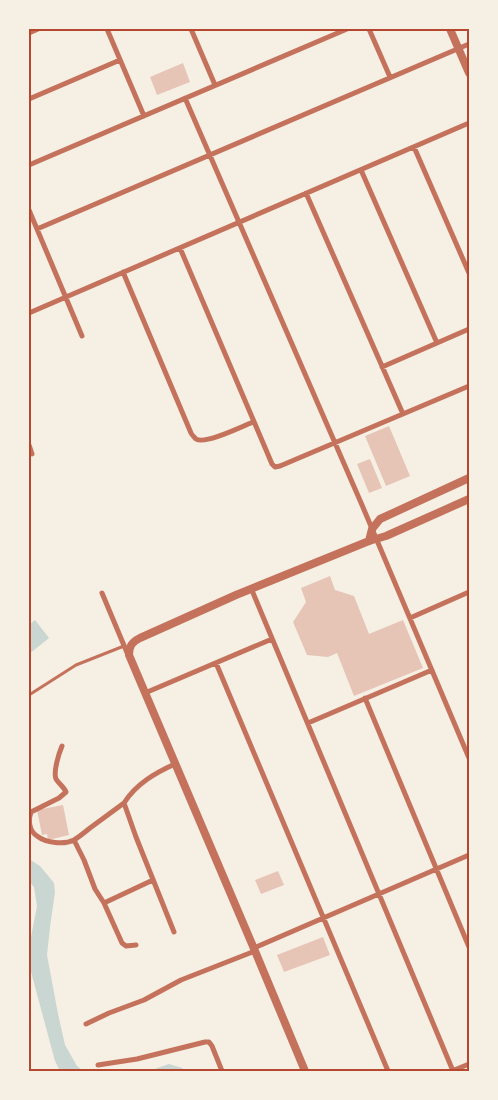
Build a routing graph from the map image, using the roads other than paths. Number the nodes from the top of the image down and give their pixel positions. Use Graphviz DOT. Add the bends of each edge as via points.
graph roads {
  1 [pos="38,29"];
  2 [pos="106,29"];
  3 [pos="191,29"];
  4 [pos="346,29"];
  5 [pos="369,29"];
  6 [pos="450,29"];
  7 [pos="29,33"];
  8 [pos="469,44"];
  9 [pos="459,48"];
  10 [pos="120,60"];
  11 [pos="469,73"];
  12 [pos="390,77"];
  13 [pos="215,85"];
  14 [pos="185,98"];
  15 [pos="29,99"];
  16 [pos="144,116"];
  17 [pos="469,123"];
  18 [pos="414,147"];
  19 [pos="210,155"];
  20 [pos="29,165"];
  21 [pos="361,170"];
  22 [pos="306,193"];
  23 [pos="29,210"];
  24 [pos="239,222"];
  25 [pos="37,229"];
  26 [pos="180,248"];
  27 [pos="123,272"];
  28 [pos="469,272"];
  29 [pos="66,297"];
  30 [pos="29,313"];
  31 [pos="469,329"];
  32 [pos="82,336"];
  33 [pos="437,343"];
  34 [pos="382,367"];
  35 [pos="469,386"];
  36 [pos="403,414"];
  37 [pos="253,422"];
  38 [pos="335,443"];
  39 [pos="29,445"];
  40 [pos="32,454"];
  41 [pos="469,478"];
  42 [pos="469,499"];
  43 [pos="372,529"];
  44 [pos="373,540"];
  45 [pos="251,588"];
  46 [pos="469,592"];
  47 [pos="102,593"];
  48 [pos="410,618"];
  49 [pos="272,639"];
  50 [pos="124,645"];
  51 [pos="128,655"];
  52 [pos="216,663"];
  53 [pos="432,670"];
  54 [pos="145,693"];
  55 [pos="29,694"];
  56 [pos="365,698"];
  57 [pos="308,723"];
  58 [pos="62,746"];
  59 [pos="469,758"];
  60 [pos="175,764"];
  61 [pos="124,803"];
  62 [pos="30,829"];
  63 [pos="74,840"];
  64 [pos="469,855"];
  65 [pos="437,869"];
  66 [pos="153,880"];
  67 [pos="379,894"];
  68 [pos="104,903"];
  69 [pos="323,918"];
  70 [pos="174,932"];
  71 [pos="136,944"];
  72 [pos="469,947"];
  73 [pos="254,950"];
  74 [pos="86,1024"];
  75 [pos="469,1064"];
  76 [pos="98,1065"];
  77 [pos="222,1071"];
  78 [pos="305,1071"];
  79 [pos="388,1071"];
  80 [pos="452,1071"];
  1 -- 7 [label="street"];
  2 -- 10 [label="street"];
  3 -- 13 [label="street"];
  4 -- 13 [label="street"];
  5 -- 12 [label="street"];
  6 -- 9 [label="street"];
  8 -- 9 [label="street"];
  9 -- 11 [label="street"];
  9 -- 12 [label="street"];
  10 -- 15 [label="street"];
  10 -- 16 [label="street"];
  12 -- 19 [label="street"];
  13 -- 14 [label="street"];
  14 -- 16 [label="street"];
  14 -- 19 [label="street"];
  16 -- 20 [label="street"];
  17 -- 18 [label="street"];
  18 -- 21 [label="street"];
  18 -- 28 [label="street"];
  19 -- 24 [label="street"];
  19 -- 25 [label="street"];
  21 -- 22 [label="street"];
  21 -- 33 [label="street"];
  22 -- 24 [label="street"];
  22 -- 34 [label="street"];
  23 -- 25 [label="street"];
  24 -- 26 [label="street"];
  24 -- 38 [label="street"];
  25 -- 29 [label="street"];
  26 -- 27 [label="street"];
  26 -- 37 [label="street"];
  27 -- 29 [label="street"];
  27 -- 37 [label="street" via="196,439 212,438"];
  29 -- 30 [label="street"];
  29 -- 32 [label="street"];
  31 -- 33 [label="street"];
  33 -- 34 [label="street"];
  34 -- 36 [label="street"];
  35 -- 36 [label="street"];
  36 -- 38 [label="street"];
  37 -- 38 [label="street" via="275,467"];
  38 -- 43 [label="street"];
  39 -- 40 [label="street"];
  41 -- 43 [label="street" via="380,519"];
  42 -- 44 [label="street"];
  43 -- 44 [label="street"];
  44 -- 45 [label="street"];
  44 -- 48 [label="street"];
  45 -- 49 [label="street"];
  45 -- 51 [label="street" via="140,638 129,648"];
  46 -- 48 [label="street"];
  47 -- 50 [label="street"];
  48 -- 53 [label="street"];
  49 -- 52 [label="street"];
  49 -- 57 [label="street"];
  50 -- 51 [label="street"];
  50 -- 55 [label="lane" via="76,665"];
  51 -- 54 [label="street"];
  52 -- 54 [label="street"];
  52 -- 69 [label="street"];
  53 -- 56 [label="street"];
  53 -- 59 [label="street"];
  54 -- 60 [label="street"];
  56 -- 57 [label="street"];
  56 -- 65 [label="street"];
  57 -- 67 [label="street"];
  58 -- 62 [label="street" via="55,774 66,792 31,812"];
  60 -- 61 [label="street" via="144,781"];
  60 -- 73 [label="street"];
  61 -- 63 [label="street"];
  61 -- 66 [label="street"];
  62 -- 63 [label="street" via="38,838 54,842 63,844"];
  63 -- 68 [label="street"];
  64 -- 65 [label="street"];
  65 -- 67 [label="street"];
  65 -- 72 [label="street"];
  66 -- 68 [label="street"];
  66 -- 70 [label="street"];
  67 -- 69 [label="street"];
  67 -- 80 [label="street"];
  68 -- 71 [label="street" via="124,946"];
  69 -- 73 [label="street"];
  69 -- 79 [label="street"];
  73 -- 74 [label="street"];
  73 -- 78 [label="street"];
  75 -- 80 [label="street"];
  76 -- 77 [label="street" via="209,1042"];
}
